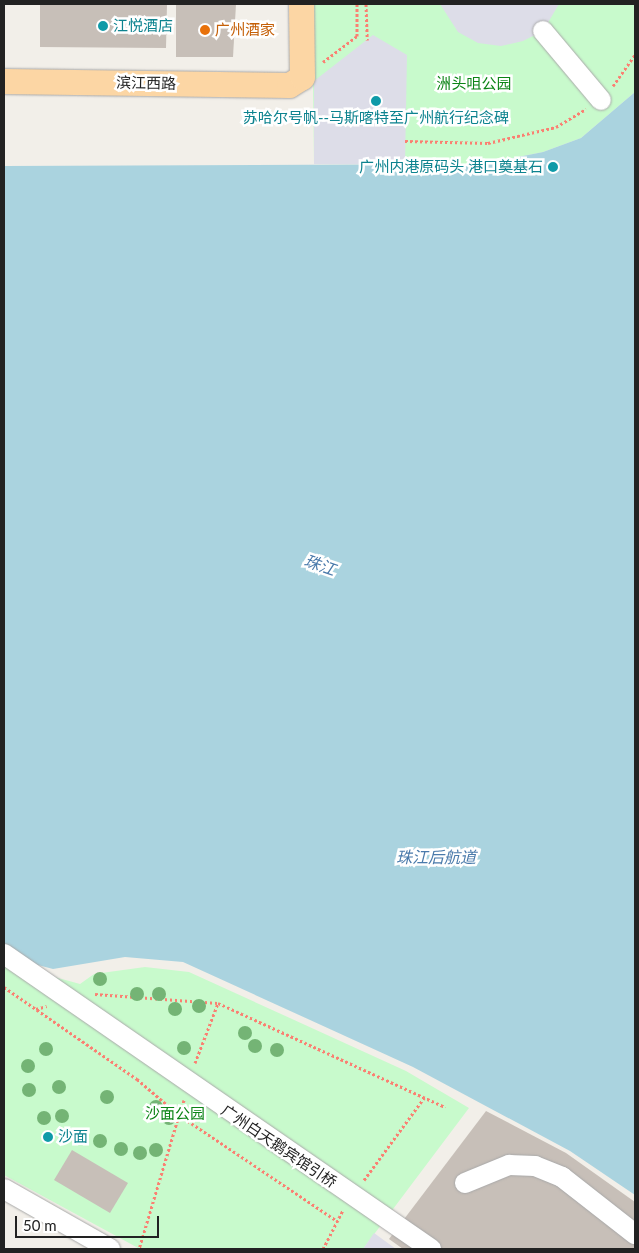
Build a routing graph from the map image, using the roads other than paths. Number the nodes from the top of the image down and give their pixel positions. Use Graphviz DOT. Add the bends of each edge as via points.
graph roads {
  1 [pos="287,4"];
  2 [pos="302,4"];
  3 [pos="543,31"];
  4 [pos="4,81"];
  5 [pos="295,81"];
  6 [pos="601,100"];
  7 [pos="4,954"];
  8 [pos="466,1183"];
  9 [pos="4,1189"];
  10 [pos="635,1234"];
  11 [pos="110,1249"];
  12 [pos="431,1249"];
  1 -- 5 [label="main road"];
  2 -- 5 [label="main road"];
  3 -- 6 [label="street"];
  4 -- 5 [label="main road, 滨江西路"];
  7 -- 12 [label="street, 广州白天鹅宾馆引桥, bridge"];
  8 -- 10 [label="street" via="509,1165 535,1166 562,1177"];
  9 -- 11 [label="street"];
}
